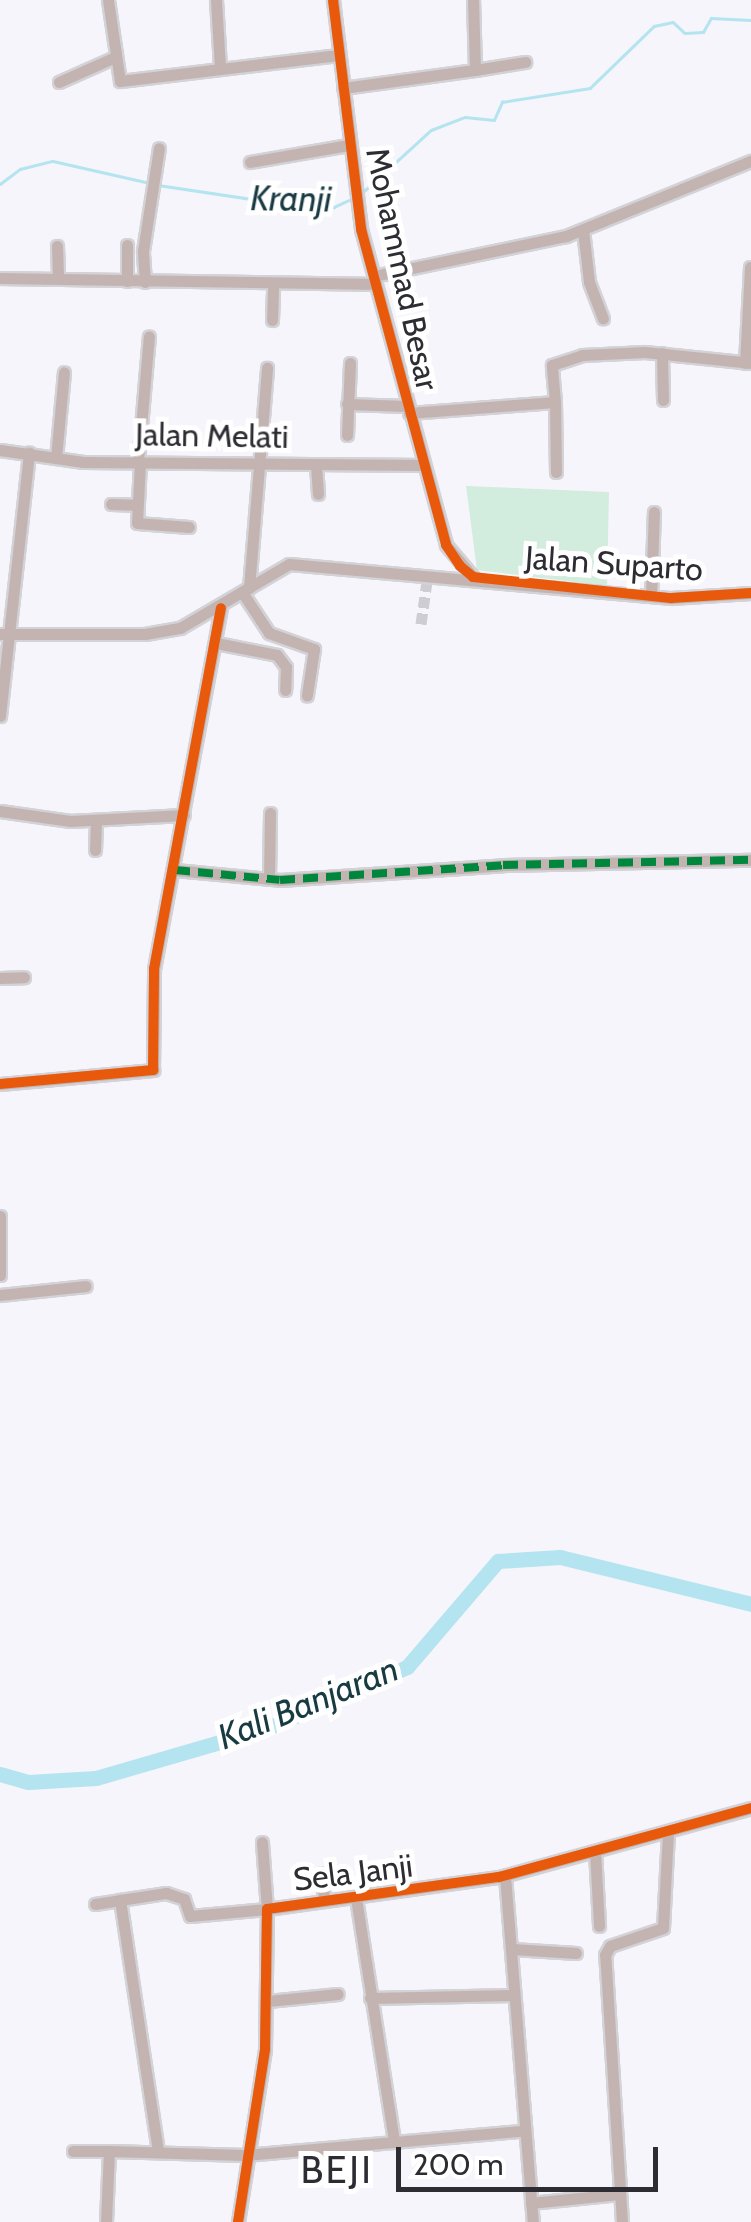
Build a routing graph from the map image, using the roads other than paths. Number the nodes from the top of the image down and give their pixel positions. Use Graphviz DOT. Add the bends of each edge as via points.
graph roads {
  1 [pos="108,0"];
  2 [pos="216,0"];
  3 [pos="333,0"];
  4 [pos="473,0"];
  5 [pos="338,54"];
  6 [pos="113,58"];
  7 [pos="526,62"];
  8 [pos="220,67"];
  9 [pos="475,70"];
  10 [pos="59,82"];
  11 [pos="342,88"];
  12 [pos="348,145"];
  13 [pos="160,148"];
  14 [pos="751,161"];
  15 [pos="250,162"];
  16 [pos="583,230"];
  17 [pos="128,245"];
  18 [pos="56,246"];
  19 [pos="750,267"];
  20 [pos="0,278"];
  21 [pos="58,278"];
  22 [pos="127,280"];
  23 [pos="375,280"];
  24 [pos="145,282"];
  25 [pos="273,285"];
  26 [pos="603,318"];
  27 [pos="272,320"];
  28 [pos="149,336"];
  29 [pos="662,353"];
  30 [pos="350,363"];
  31 [pos="748,363"];
  32 [pos="268,368"];
  33 [pos="64,372"];
  34 [pos="662,400"];
  35 [pos="555,402"];
  36 [pos="347,404"];
  37 [pos="408,409"];
  38 [pos="347,435"];
  39 [pos="0,450"];
  40 [pos="29,454"];
  41 [pos="56,458"];
  42 [pos="139,462"];
  43 [pos="260,462"];
  44 [pos="316,465"];
  45 [pos="424,465"];
  46 [pos="556,472"];
  47 [pos="318,494"];
  48 [pos="110,504"];
  49 [pos="135,505"];
  50 [pos="654,512"];
  51 [pos="189,527"];
  52 [pos="446,545"];
  53 [pos="428,574"];
  54 [pos="473,577"];
  55 [pos="246,590"];
  56 [pos="751,593"];
  57 [pos="651,596"];
  58 [pos="221,608"];
  59 [pos="7,634"];
  60 [pos="216,643"];
  61 [pos="285,690"];
  62 [pos="307,694"];
  63 [pos="0,716"];
  64 [pos="0,811"];
  65 [pos="270,812"];
  66 [pos="184,814"];
  67 [pos="96,821"];
  68 [pos="95,850"];
  69 [pos="751,860"];
  70 [pos="175,870"];
  71 [pos="270,879"];
  72 [pos="24,977"];
  73 [pos="0,978"];
  74 [pos="0,1084"];
  75 [pos="0,1216"];
  76 [pos="0,1275"];
  77 [pos="86,1286"];
  78 [pos="0,1295"];
  79 [pos="751,1808"];
  80 [pos="668,1831"];
  81 [pos="262,1842"];
  82 [pos="595,1852"];
  83 [pos="322,1874"];
  84 [pos="504,1876"];
  85 [pos="356,1898"];
  86 [pos="120,1900"];
  87 [pos="324,1900"];
  88 [pos="95,1904"];
  89 [pos="267,1909"];
  90 [pos="599,1926"];
  91 [pos="512,1949"];
  92 [pos="576,1953"];
  93 [pos="338,1994"];
  94 [pos="513,1994"];
  95 [pos="370,1998"];
  96 [pos="268,2001"];
  97 [pos="521,2131"];
  98 [pos="394,2142"];
  99 [pos="73,2151"];
  100 [pos="109,2151"];
  101 [pos="158,2151"];
  102 [pos="245,2155"];
  103 [pos="618,2194"];
  104 [pos="530,2203"];
  105 [pos="106,2222"];
  106 [pos="238,2222"];
  107 [pos="533,2222"];
  108 [pos="622,2222"];
  1 -- 6 [label="street"];
  2 -- 8 [label="street"];
  3 -- 5 [label="street, Mohammad Besar"];
  4 -- 9 [label="street"];
  5 -- 8 [label="street"];
  5 -- 11 [label="street, Mohammad Besar"];
  6 -- 8 [label="street" via="120,81"];
  6 -- 10 [label="street"];
  7 -- 9 [label="street"];
  9 -- 11 [label="street"];
  11 -- 12 [label="street, Mohammad Besar"];
  12 -- 15 [label="street"];
  12 -- 23 [label="street, Mohammad Besar"];
  13 -- 24 [label="street" via="143,251"];
  14 -- 16 [label="street"];
  16 -- 23 [label="street"];
  16 -- 26 [label="street" via="589,282"];
  17 -- 22 [label="street"];
  18 -- 21 [label="street"];
  19 -- 31 [label="street"];
  20 -- 21 [label="street"];
  21 -- 22 [label="street"];
  22 -- 24 [label="street"];
  23 -- 25 [label="street"];
  23 -- 37 [label="street, Mohammad Besar"];
  24 -- 25 [label="street"];
  25 -- 27 [label="street"];
  28 -- 42 [label="street"];
  29 -- 31 [label="street"];
  29 -- 34 [label="street"];
  29 -- 35 [label="street" via="554,362"];
  30 -- 36 [label="street"];
  32 -- 43 [label="street"];
  33 -- 41 [label="street"];
  35 -- 37 [label="street"];
  35 -- 46 [label="street"];
  36 -- 37 [label="street"];
  36 -- 38 [label="street"];
  37 -- 45 [label="street, Mohammad Besar"];
  39 -- 40 [label="street, Jalan Melati"];
  40 -- 41 [label="street, Jalan Melati"];
  40 -- 59 [label="street"];
  41 -- 42 [label="street, Jalan Melati"];
  42 -- 43 [label="street, Jalan Melati"];
  42 -- 49 [label="street"];
  43 -- 44 [label="street, Jalan Melati"];
  43 -- 55 [label="street"];
  44 -- 45 [label="street, Jalan Melati"];
  44 -- 47 [label="street"];
  45 -- 52 [label="street, Mohammad Besar"];
  48 -- 49 [label="street"];
  49 -- 51 [label="street" via="138,524"];
  50 -- 57 [label="street"];
  52 -- 53 [label="street" via="442,564"];
  52 -- 54 [label="street"];
  53 -- 54 [label="street, Jalan Suparto"];
  53 -- 55 [label="street, Jalan Suparto" via="289,564"];
  54 -- 57 [label="street, Jalan Suparto"];
  55 -- 58 [label="street, Jalan Suparto"];
  55 -- 62 [label="street" via="269,633 314,649"];
  56 -- 57 [label="street, Jalan Suparto"];
  58 -- 59 [label="street, Jalan Suparto" via="145,634"];
  58 -- 60 [label="street"];
  59 -- 63 [label="street"];
  60 -- 61 [label="street" via="277,655 286,668"];
  60 -- 66 [label="street"];
  64 -- 67 [label="street"];
  65 -- 71 [label="street"];
  66 -- 67 [label="street"];
  66 -- 70 [label="street"];
  67 -- 68 [label="street"];
  69 -- 71 [label="street" via="520,864"];
  70 -- 71 [label="street"];
  70 -- 74 [label="street" via="154,969 153,1070"];
  72 -- 73 [label="street"];
  75 -- 76 [label="street"];
  77 -- 78 [label="street"];
  79 -- 80 [label="street, Sela Janji"];
  80 -- 82 [label="street, Sela Janji"];
  80 -- 103 [label="street" via="663,1928 610,1946 605,1955"];
  81 -- 89 [label="street"];
  82 -- 84 [label="street, Sela Janji"];
  82 -- 90 [label="street"];
  83 -- 87 [label="street"];
  84 -- 85 [label="street, Sela Janji"];
  84 -- 91 [label="street"];
  85 -- 87 [label="street, Sela Janji"];
  85 -- 95 [label="street"];
  86 -- 88 [label="street"];
  86 -- 89 [label="street" via="166,1892 184,1899 190,1916"];
  86 -- 101 [label="street"];
  87 -- 89 [label="street, Sela Janji"];
  89 -- 96 [label="street, Sela Janji"];
  91 -- 92 [label="street"];
  91 -- 94 [label="street"];
  93 -- 96 [label="street"];
  94 -- 95 [label="street"];
  94 -- 97 [label="street"];
  95 -- 98 [label="street"];
  96 -- 102 [label="street, Sela Janji"];
  97 -- 98 [label="street"];
  97 -- 104 [label="street"];
  98 -- 102 [label="street"];
  99 -- 100 [label="street"];
  100 -- 101 [label="street"];
  100 -- 105 [label="street"];
  101 -- 102 [label="street"];
  102 -- 106 [label="street, Sela Janji"];
  103 -- 104 [label="street"];
  103 -- 108 [label="street"];
  104 -- 107 [label="street"];
}
